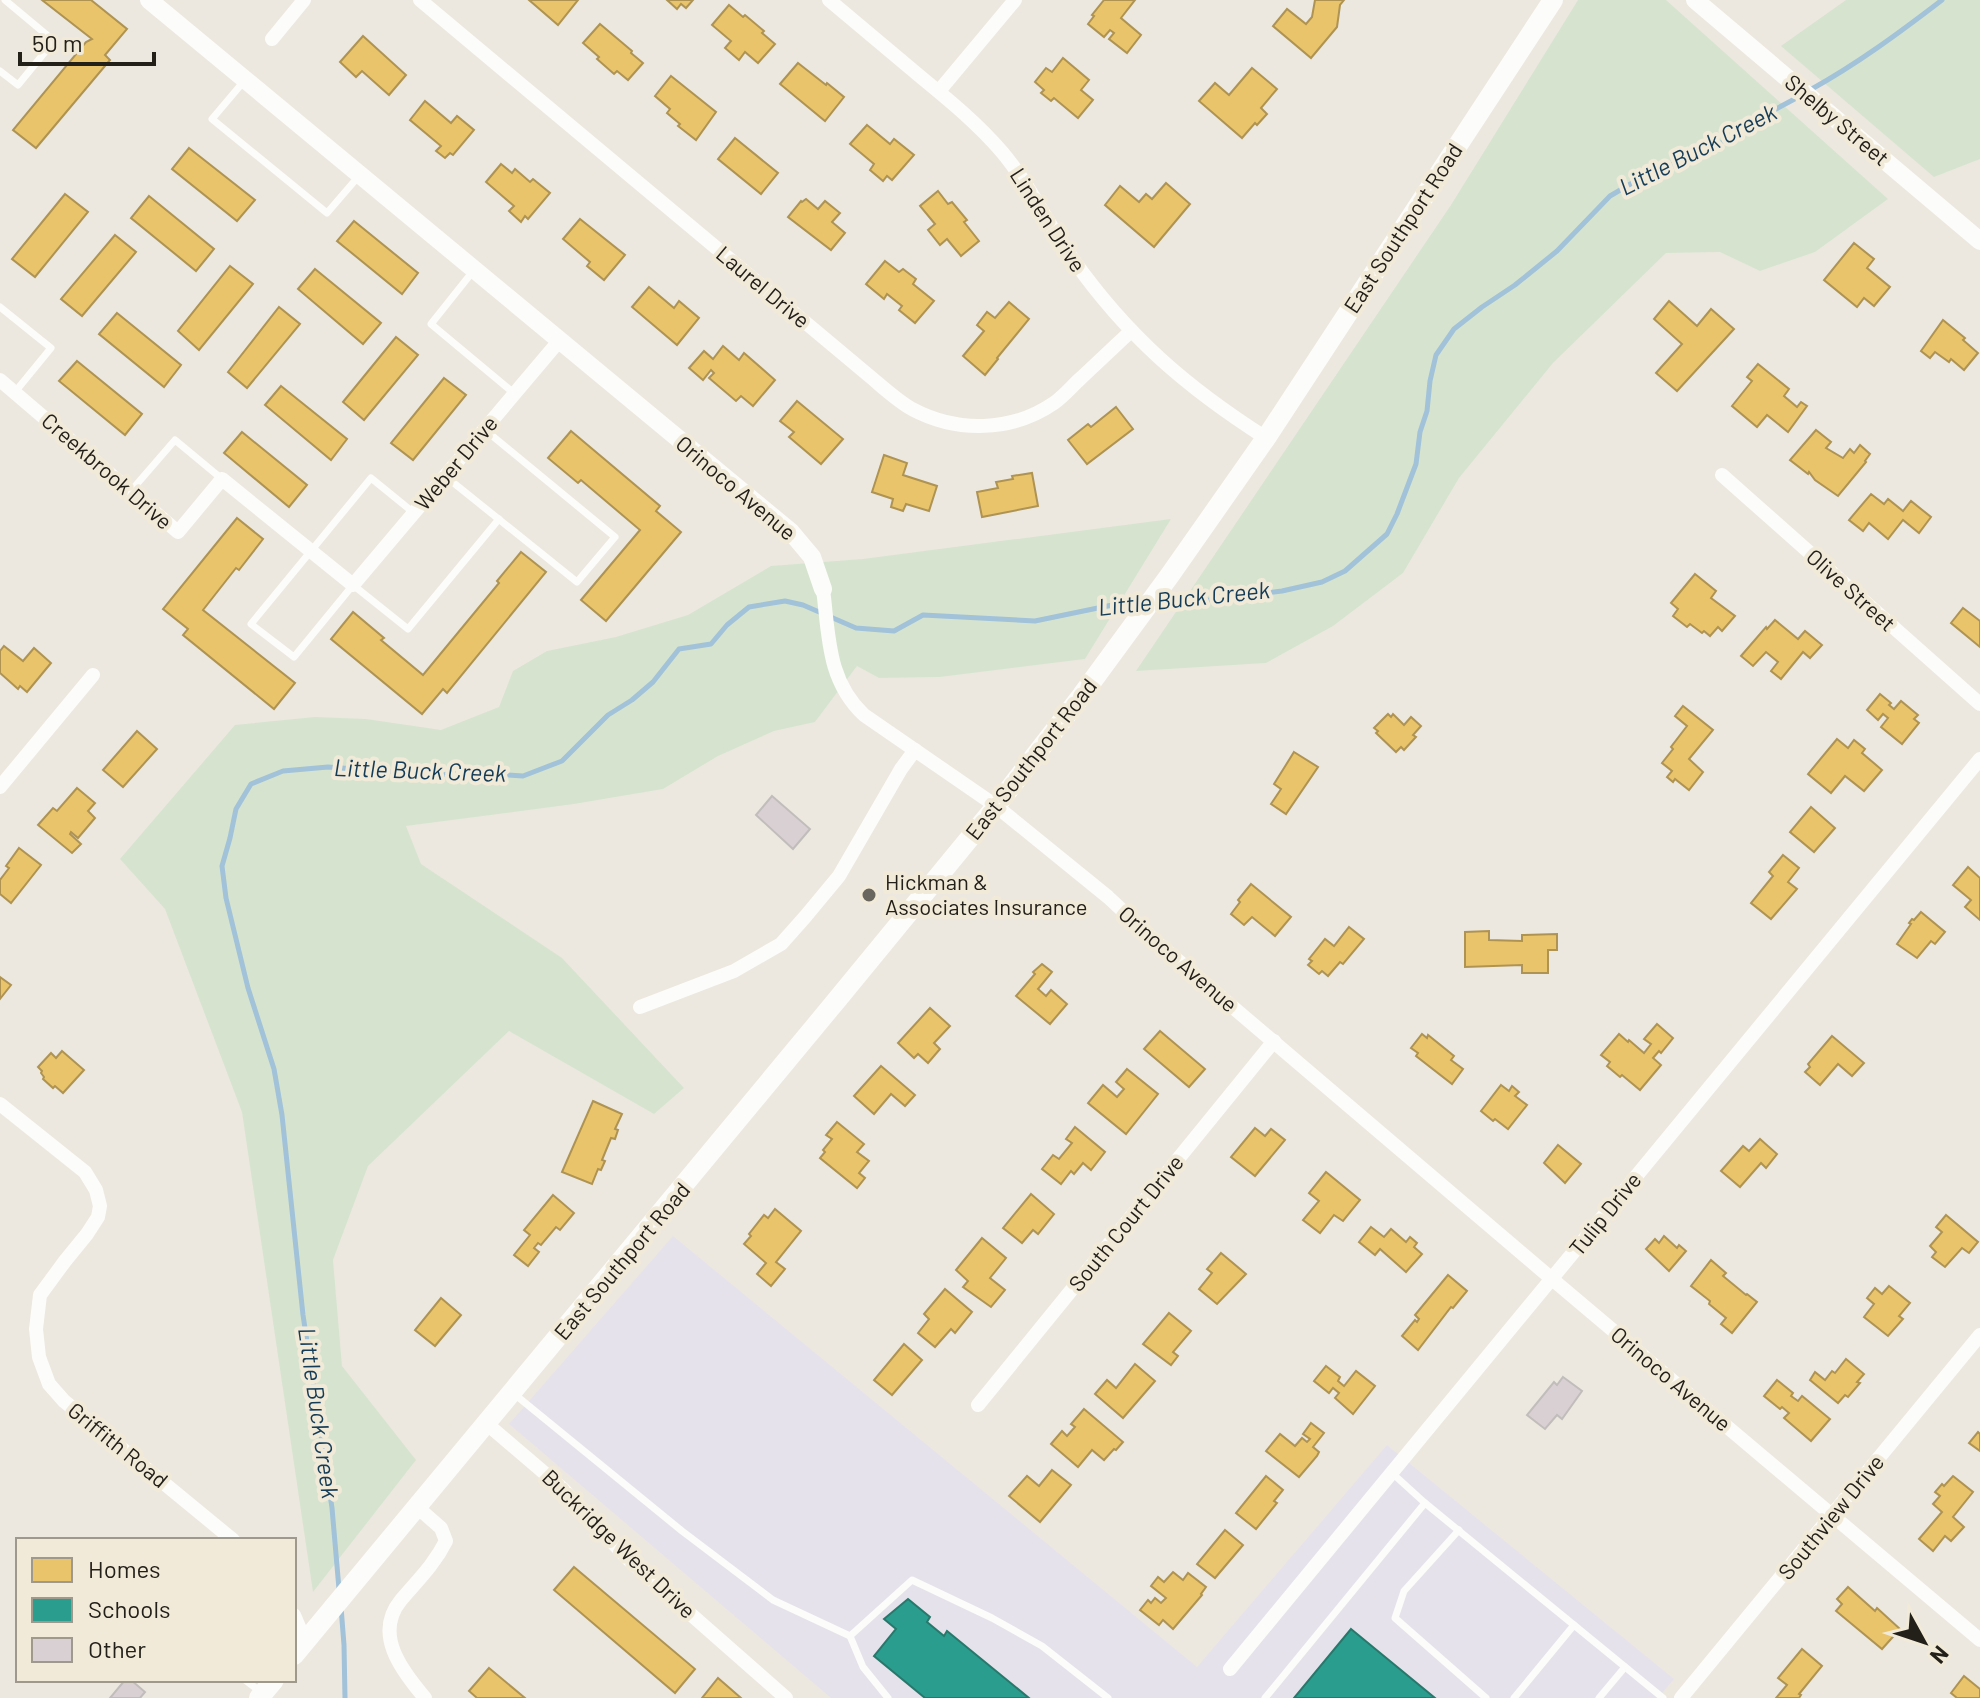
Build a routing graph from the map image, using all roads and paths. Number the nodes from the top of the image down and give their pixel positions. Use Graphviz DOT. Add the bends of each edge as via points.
graph roads {
  1 [pos="5,0"];
  2 [pos="149,0"];
  3 [pos="304,0"];
  4 [pos="420,0"];
  5 [pos="829,0"];
  6 [pos="1015,0"];
  7 [pos="1553,0"];
  8 [pos="1695,0"];
  9 [pos="272,39"];
  10 [pos="0,71"];
  11 [pos="245,80"];
  12 [pos="939,91"];
  13 [pos="359,175"];
  14 [pos="1980,241"];
  15 [pos="474,270"];
  16 [pos="0,307"];
  17 [pos="1131,331"];
  18 [pos="559,341"];
  19 [pos="0,380"];
  20 [pos="15,393"];
  21 [pos="515,394"];
  22 [pos="484,429"];
  23 [pos="1266,438"];
  24 [pos="1722,475"];
  25 [pos="445,476"];
  26 [pos="222,479"];
  27 [pos="130,492"];
  28 [pos="414,513"];
  29 [pos="499,519"];
  30 [pos="311,551"];
  31 [pos="353,585"];
  32 [pos="823,589"];
  33 [pos="93,675"];
  34 [pos="1980,704"];
  35 [pos="915,750"];
  36 [pos="1980,759"];
  37 [pos="0,763"];
  38 [pos="12,773"];
  39 [pos="0,787"];
  40 [pos="996,806"];
  41 [pos="640,1007"];
  42 [pos="1274,1041"];
  43 [pos="0,1104"];
  44 [pos="1552,1279"];
  45 [pos="1980,1335"];
  46 [pos="513,1393"];
  47 [pos="978,1405"];
  48 [pos="487,1424"];
  49 [pos="1392,1473"];
  50 [pos="1425,1503"];
  51 [pos="417,1507"];
  52 [pos="1832,1514"];
  53 [pos="1459,1530"];
  54 [pos="231,1538"];
  55 [pos="296,1621"];
  56 [pos="1574,1625"];
  57 [pos="850,1636"];
  58 [pos="1980,1640"];
  59 [pos="303,1644"];
  60 [pos="1625,1667"];
  61 [pos="1230,1669"];
  62 [pos="425,1698"];
  63 [pos="786,1698"];
  64 [pos="888,1698"];
  65 [pos="1108,1698"];
  66 [pos="1265,1698"];
  67 [pos="1486,1698"];
  68 [pos="1514,1698"];
  69 [pos="1599,1698"];
  70 [pos="1663,1698"];
  71 [pos="1681,1698"];
  1 -- 10 [label="lane" via="54,41 18,85"];
  2 -- 11 [label="street, Orinoco Avenue"];
  3 -- 9 [label="street"];
  4 -- 17 [label="street, Laurel Drive" via="896,398 931,418 987,426 1034,414 1055,402"];
  5 -- 12 [label="street, Linden Drive"];
  6 -- 12 [label="street"];
  7 -- 23 [label="main road, East Southport Road"];
  8 -- 14 [label="street, Shelby Street"];
  11 -- 13 [label="street, Orinoco Avenue"];
  11 -- 13 [label="lane" via="212,119 327,213"];
  12 -- 17 [label="street, Linden Drive" via="1002,152 1070,255"];
  13 -- 15 [label="street, Orinoco Avenue"];
  15 -- 18 [label="street, Orinoco Avenue"];
  15 -- 21 [label="lane" via="431,324"];
  16 -- 20 [label="lane" via="51,348"];
  17 -- 23 [label="street, Linden Drive" via="1194,389"];
  18 -- 21 [label="street, Weber Drive"];
  18 -- 32 [label="street, Orinoco Avenue" via="791,532 812,557"];
  19 -- 20 [label="street, Creekbrook Drive"];
  20 -- 27 [label="street, Creekbrook Drive"];
  21 -- 22 [label="street, Weber Drive"];
  22 -- 25 [label="street, Weber Drive"];
  22 -- 29 [label="lane" via="615,537 577,582"];
  23 -- 40 [label="main road, East Southport Road"];
  24 -- 34 [label="street, Olive Street"];
  25 -- 28 [label="street, Weber Drive"];
  25 -- 29 [label="lane"];
  26 -- 27 [label="lane" via="175,440"];
  26 -- 27 [label="street, Creekbrook Drive" via="178,532"];
  26 -- 30 [label="street"];
  28 -- 30 [label="lane" via="371,478"];
  28 -- 31 [label="street, Weber Drive"];
  29 -- 31 [label="lane" via="408,629"];
  30 -- 31 [label="street"];
  30 -- 31 [label="lane" via="251,624 294,657"];
  32 -- 35 [label="street, Orinoco Avenue" via="832,661 842,687 870,719"];
  33 -- 38 [label="street"];
  35 -- 40 [label="street, Orinoco Avenue"];
  35 -- 41 [label="street" via="839,876 781,944 734,971"];
  36 -- 44 [label="street, Tulip Drive"];
  37 -- 38 [label="street"];
  38 -- 39 [label="street"];
  40 -- 42 [label="street, Orinoco Avenue"];
  40 -- 46 [label="main road, East Southport Road"];
  42 -- 44 [label="street, Orinoco Avenue"];
  42 -- 47 [label="street, South Court Drive"];
  43 -- 54 [label="street, Griffith Road" via="85,1172 100,1206 87,1234 40,1295 36,1329 49,1384"];
  44 -- 49 [label="street, Tulip Drive"];
  44 -- 52 [label="street, Orinoco Avenue"];
  45 -- 52 [label="street, Southview Drive"];
  46 -- 48 [label="main road, East Southport Road"];
  46 -- 57 [label="lane" via="773,1600"];
  48 -- 51 [label="main road, East Southport Road"];
  48 -- 63 [label="street, Buckridge West Drive" via="562,1488 628,1559"];
  49 -- 50 [label="lane"];
  49 -- 61 [label="street, Tulip Drive"];
  50 -- 53 [label="lane"];
  50 -- 66 [label="lane"];
  51 -- 59 [label="main road, East Southport Road"];
  51 -- 62 [label="street" via="441,1528 446,1541 398,1603 389,1620 390,1645"];
  52 -- 58 [label="street, Orinoco Avenue"];
  52 -- 71 [label="street, Southview Drive"];
  53 -- 56 [label="lane"];
  53 -- 67 [label="lane" via="1404,1591 1395,1618"];
  55 -- 59 [label="street"];
  56 -- 60 [label="lane"];
  56 -- 68 [label="lane"];
  57 -- 64 [label="lane" via="863,1667"];
  57 -- 65 [label="lane" via="912,1580 1042,1646"];
  60 -- 69 [label="lane"];
  60 -- 70 [label="lane"];
}
